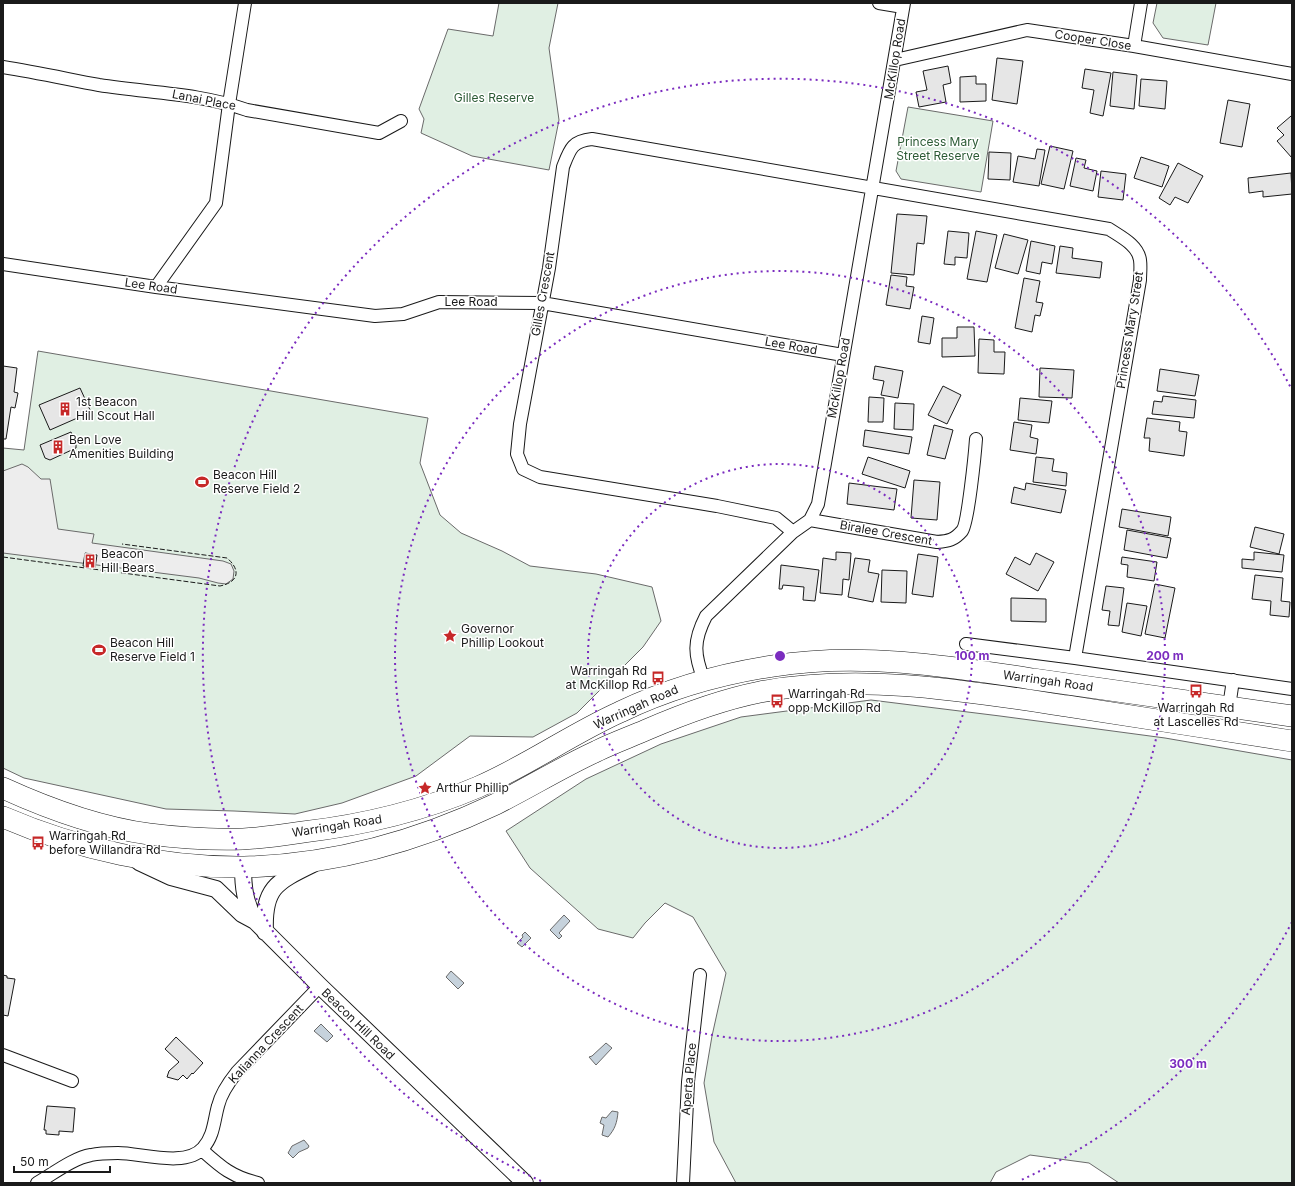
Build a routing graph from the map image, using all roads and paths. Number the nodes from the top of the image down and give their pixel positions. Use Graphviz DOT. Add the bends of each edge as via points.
graph roads {
  1 [pos="245,3"];
  2 [pos="879,3"];
  3 [pos="1142,3"];
  4 [pos="904,5"];
  5 [pos="1134,46"];
  6 [pos="895,60"];
  7 [pos="3,67"];
  8 [pos="1292,74"];
  9 [pos="229,104"];
  10 [pos="401,121"];
  11 [pos="873,188"];
  12 [pos="3,264"];
  13 [pos="156,287"];
  14 [pos="542,303"];
  15 [pos="843,355"];
  16 [pos="976,439"];
  17 [pos="810,520"];
  18 [pos="793,532"];
  19 [pos="966,644"];
  20 [pos="1075,658"];
  21 [pos="704,680"];
  22 [pos="1233,680"];
  23 [pos="1292,689"];
  24 [pos="712,704"];
  25 [pos="1229,707"];
  26 [pos="1292,716"];
  27 [pos="1292,741"];
  28 [pos="3,788"];
  29 [pos="3,817"];
  30 [pos="244,839"];
  31 [pos="126,855"];
  32 [pos="321,860"];
  33 [pos="243,867"];
  34 [pos="260,926"];
  35 [pos="700,974"];
  36 [pos="320,986"];
  37 [pos="3,1055"];
  38 [pos="72,1081"];
  39 [pos="202,1150"];
  40 [pos="37,1183"];
  41 [pos="258,1183"];
  42 [pos="525,1183"];
  43 [pos="683,1183"];
  1 -- 9 [label="street"];
  2 -- 4 [label="street"];
  3 -- 5 [label="street"];
  4 -- 6 [label="street, McKillop Road"];
  5 -- 6 [label="street, Cooper Close" via="1027,30"];
  5 -- 8 [label="street, Cooper Close"];
  6 -- 11 [label="street, McKillop Road"];
  7 -- 9 [label="street, Lanai Place" via="99,85"];
  9 -- 10 [label="street, Lanai Place" via="247,110 379,133"];
  9 -- 13 [label="street" via="216,203"];
  11 -- 14 [label="street, Gilles Crescent" via="592,139 580,140 567,155 563,167"];
  11 -- 15 [label="street, McKillop Road"];
  11 -- 20 [label="street, Princess Mary Street" via="1109,229 1131,244 1140,259 1140,280"];
  12 -- 13 [label="street, Lee Road"];
  13 -- 14 [label="street, Lee Road" via="375,316 403,314 439,302"];
  14 -- 15 [label="street, Lee Road"];
  14 -- 18 [label="street, Gilles Crescent" via="520,424 517,454 522,469 540,477 776,518"];
  15 -- 17 [label="street, McKillop Road" via="818,504"];
  16 -- 17 [label="street, Biralee Crescent" via="963,530 952,540 937,542"];
  17 -- 18 [label="street, McKillop Road"];
  18 -- 21 [label="street, McKillop Road" via="706,616 698,634 696,648 698,665"];
  19 -- 20 [label="street"];
  20 -- 22 [label="street"];
  21 -- 24 [label="highway, McKillop Road"];
  21 -- 25 [label="highway, Warringah Road" via="770,666 819,661 920,663"];
  21 -- 30 [label="highway, Warringah Road" via="619,712 521,766 435,804 358,824"];
  22 -- 23 [label="street"];
  22 -- 25 [label="street"];
  24 -- 27 [label="highway, Warringah Road" via="777,689 866,684 959,690"];
  24 -- 32 [label="highway, Warringah Road" via="597,751 495,804 449,824 380,847"];
  25 -- 26 [label="highway, Warringah Road"];
  28 -- 30 [label="highway, Warringah Road" via="40,804 118,828 148,834"];
  29 -- 31 [label="highway, Warringah Road" via="69,842"];
  30 -- 33 [label="highway, Beacon Hill Road"];
  31 -- 33 [label="highway, Warringah Road" via="185,864"];
  31 -- 34 [label="main road, Warringah Road" via="171,877 216,889 242,914"];
  32 -- 33 [label="highway, Warringah Road"];
  32 -- 34 [label="main road" via="290,875 274,888"];
  33 -- 34 [label="main road, Beacon Hill Road" via="248,907"];
  34 -- 36 [label="main road, Beacon Hill Road"];
  35 -- 43 [label="street, Aperta Place" via="688,1082"];
  36 -- 39 [label="street, Kalianna Crescent" via="229,1082 222,1093 209,1141"];
  36 -- 42 [label="main road, Beacon Hill Road"];
  37 -- 38 [label="street"];
  39 -- 40 [label="street" via="193,1156 180,1158 119,1153 89,1155"];
  39 -- 41 [label="street" via="231,1174"];
}
